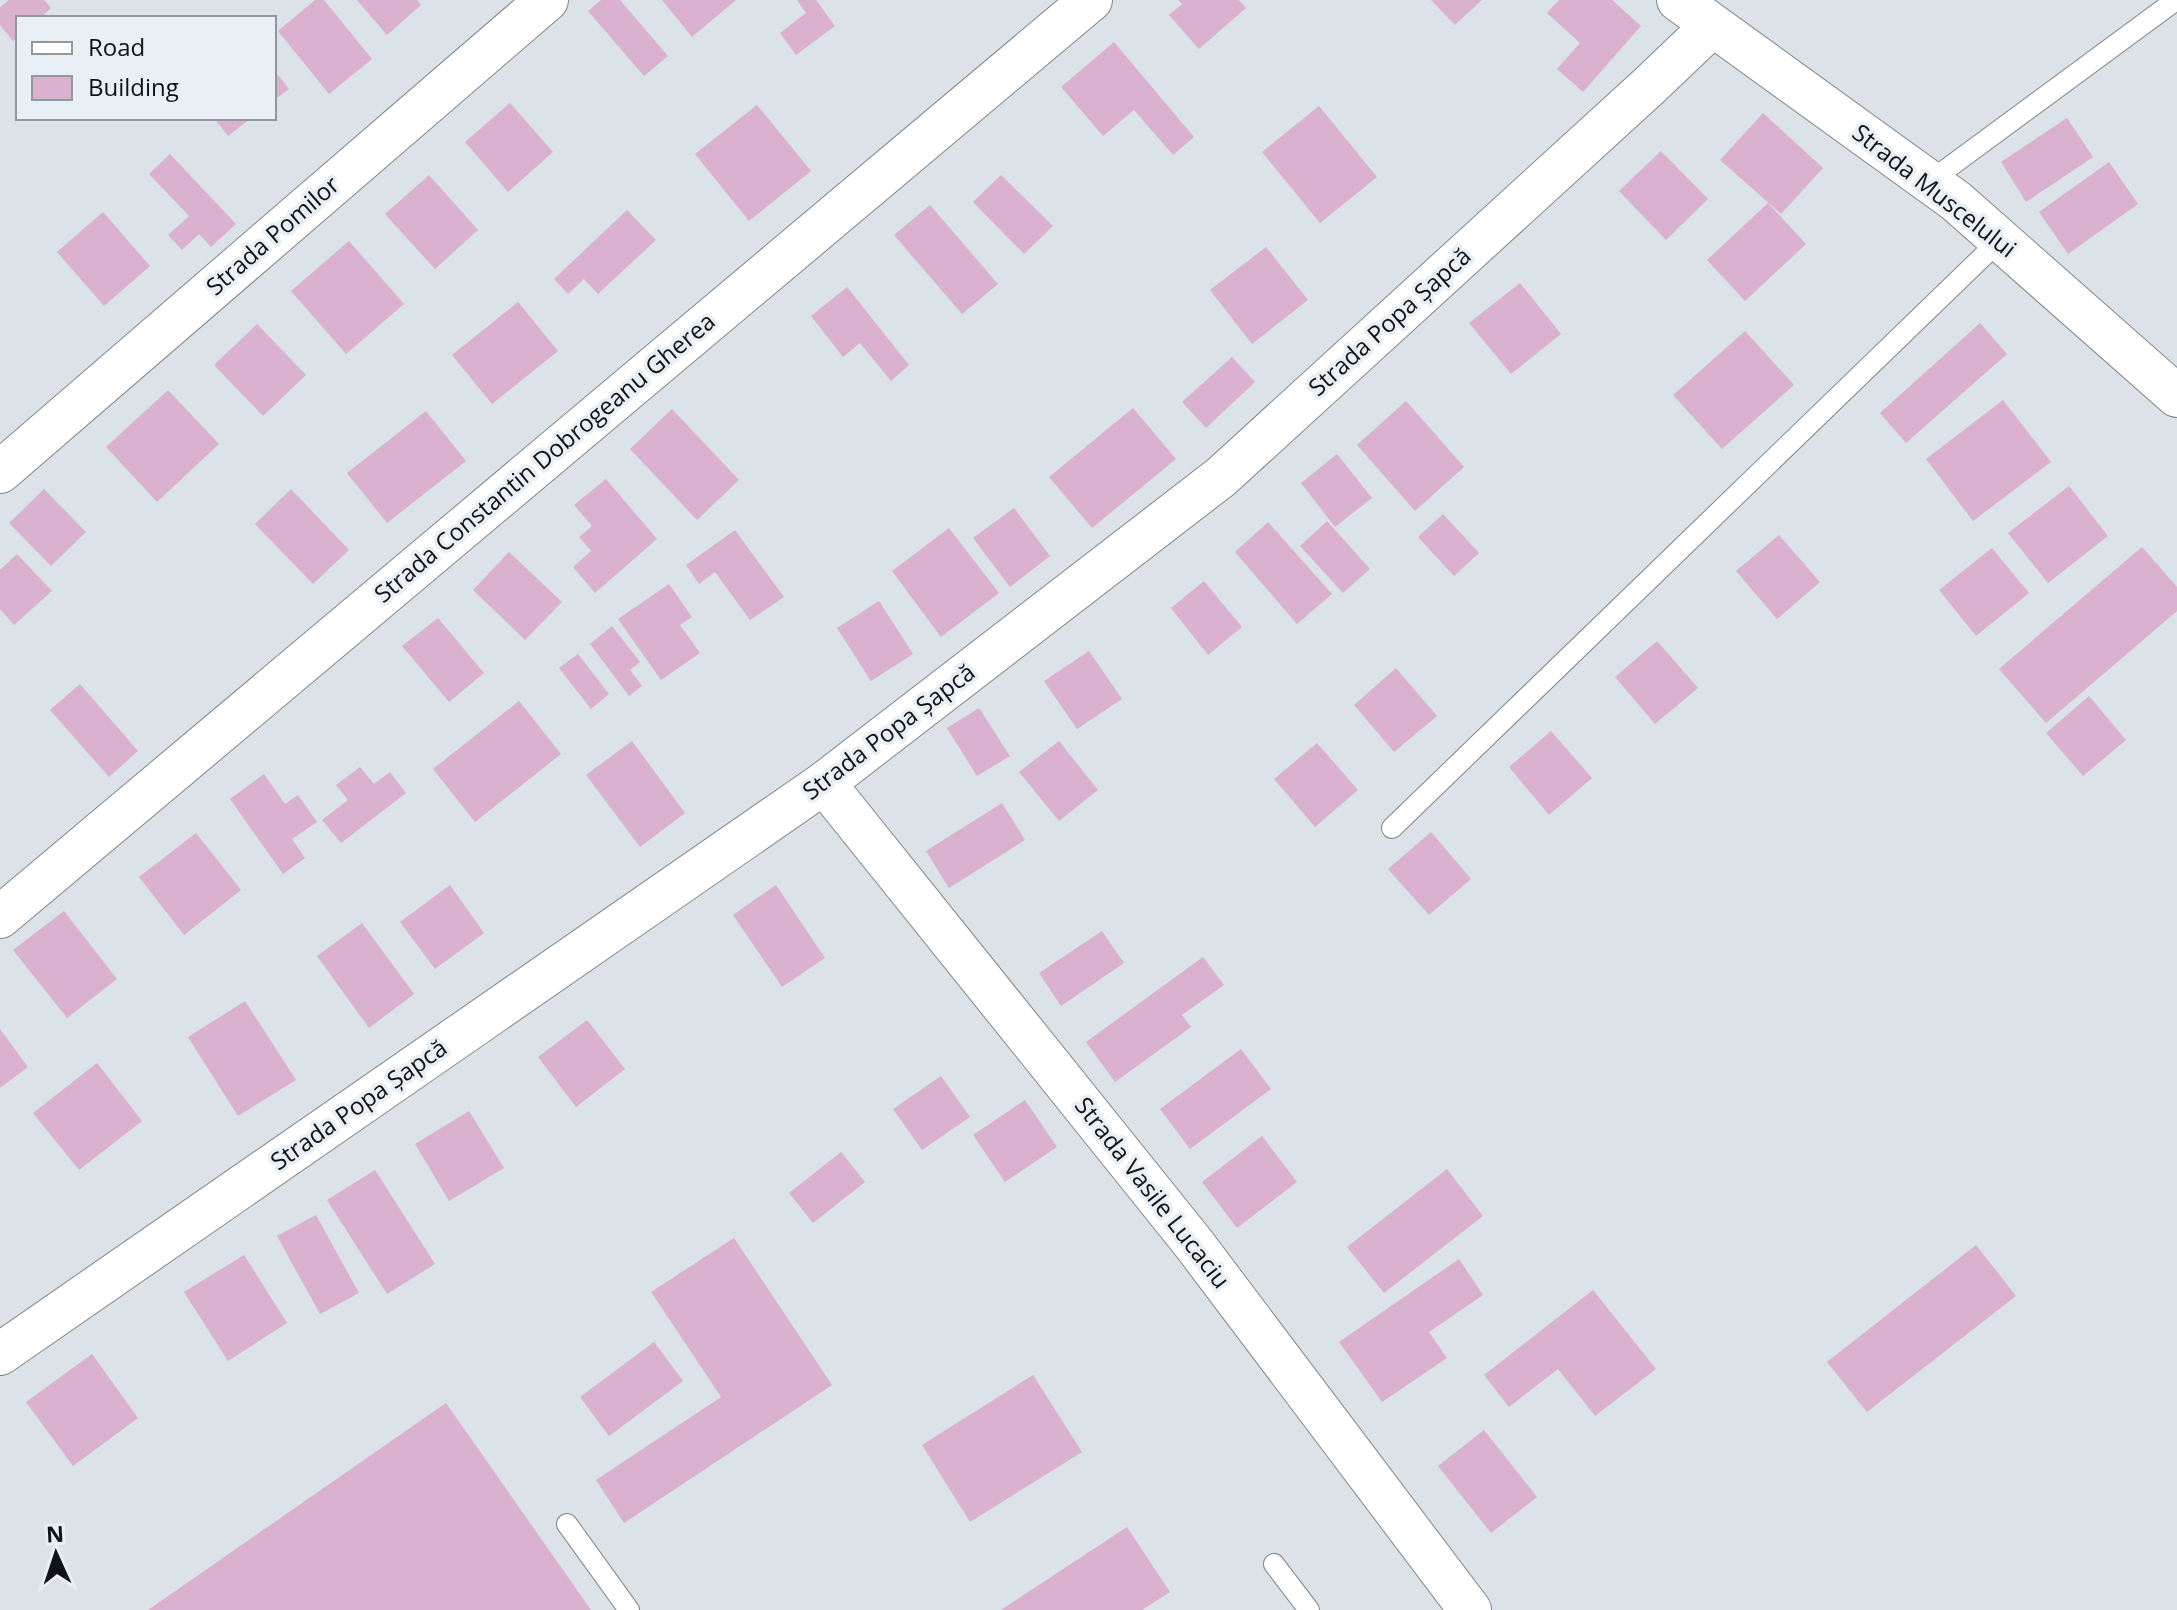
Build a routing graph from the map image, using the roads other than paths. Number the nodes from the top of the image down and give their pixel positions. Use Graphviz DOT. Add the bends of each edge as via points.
graph roads {
  1 [pos="547,0"];
  2 [pos="1091,0"];
  3 [pos="1678,0"];
  4 [pos="2176,0"];
  5 [pos="1712,26"];
  6 [pos="1929,182"];
  7 [pos="2000,240"];
  8 [pos="2177,396"];
  9 [pos="0,472"];
  10 [pos="824,783"];
  11 [pos="1392,828"];
  12 [pos="0,917"];
  13 [pos="0,1354"];
  14 [pos="567,1524"];
  15 [pos="1274,1564"];
  16 [pos="629,1610"];
  17 [pos="1309,1610"];
  18 [pos="1470,1610"];
  1 -- 9 [label="street, Strada Pomilor"];
  2 -- 12 [label="street, Strada Constantin Dobrogeanu Gherea"];
  3 -- 5 [label="street, Strada Muscelului"];
  4 -- 6 [label="lane"];
  5 -- 6 [label="street, Strada Muscelului"];
  5 -- 10 [label="street, Strada Popa Șapcă" via="1221,477"];
  6 -- 7 [label="street, Strada Muscelului"];
  7 -- 8 [label="street, Strada Muscelului"];
  7 -- 11 [label="lane"];
  10 -- 13 [label="street, Strada Popa Șapcă"];
  10 -- 18 [label="street, Strada Vasile Lucaciu" via="1194,1244"];
  14 -- 16 [label="lane"];
  15 -- 17 [label="lane"];
}
